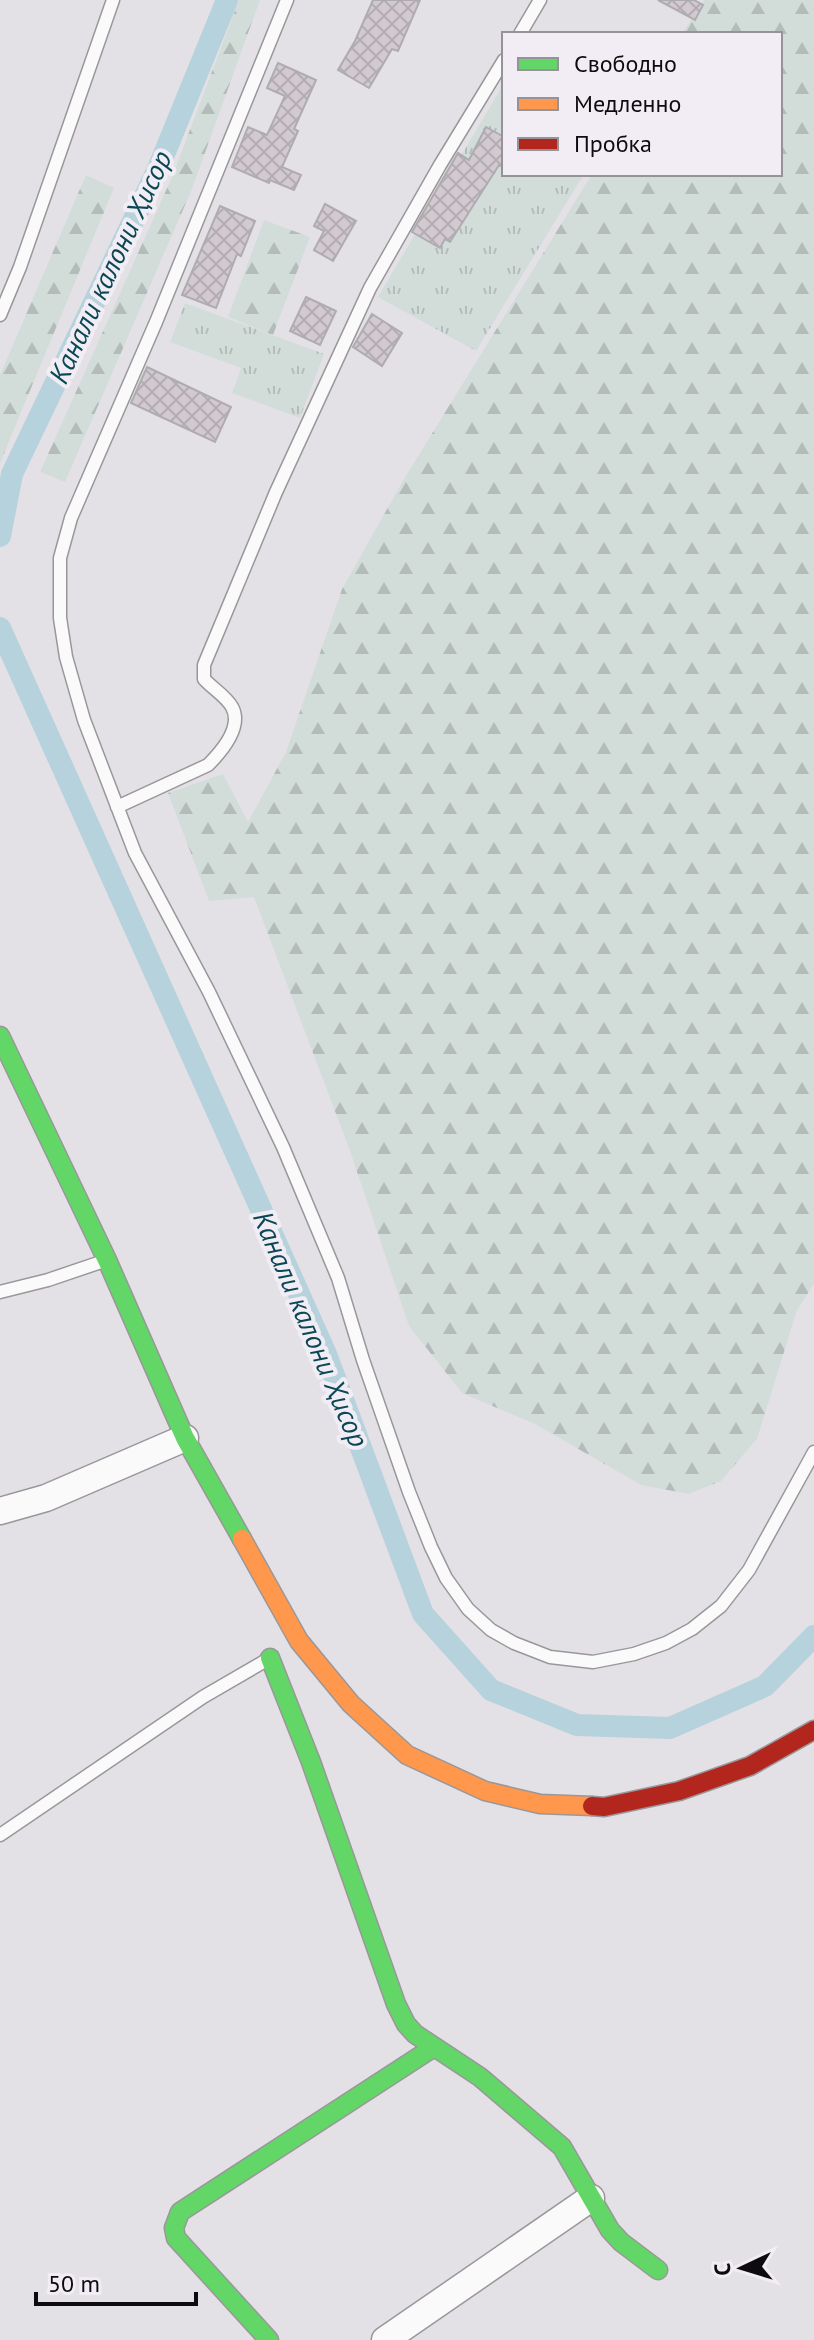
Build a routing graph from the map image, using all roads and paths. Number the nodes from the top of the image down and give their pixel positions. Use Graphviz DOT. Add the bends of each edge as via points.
graph roads {
  1 [pos="113,0"];
  2 [pos="287,0"];
  3 [pos="540,0"];
  4 [pos="521,32"];
  5 [pos="502,63"];
  6 [pos="0,315"];
  7 [pos="117,807"];
  8 [pos="0,1036"];
  9 [pos="107,1260"];
  10 [pos="0,1292"];
  11 [pos="185,1438"];
  12 [pos="814,1452"];
  13 [pos="0,1511"];
  14 [pos="284,1649"];
  15 [pos="814,1730"];
  16 [pos="0,1835"];
  17 [pos="434,2047"];
  18 [pos="591,2198"];
  19 [pos="658,2270"];
  20 [pos="269,2340"];
  21 [pos="385,2340"];
  1 -- 6 [label="lane"];
  2 -- 7 [label="lane" via="71,518 60,558 66,657"];
  3 -- 4 [label="lane"];
  5 -- 7 [label="lane" via="370,288 204,665 204,679 233,707 230,735 208,765"];
  7 -- 12 [label="lane" via="135,853 283,1147 338,1278 431,1547 468,1609 491,1630 550,1657 593,1662 666,1643 721,1606 749,1570"];
  8 -- 9 [label="street"];
  9 -- 10 [label="lane"];
  9 -- 11 [label="street"];
  11 -- 13 [label="street" via="61,1492"];
  11 -- 14 [label="street"];
  14 -- 15 [label="street" via="407,1755 485,1791 540,1804 604,1807 679,1791 750,1766"];
  14 -- 16 [label="lane" via="203,1697"];
  14 -- 17 [label="street" via="316,1777 396,2004 406,2024"];
  17 -- 18 [label="street" via="480,2077 562,2147"];
  17 -- 20 [label="street" via="180,2212 176,2238"];
  18 -- 19 [label="street" via="621,2242"];
  18 -- 21 [label="street"];
}
